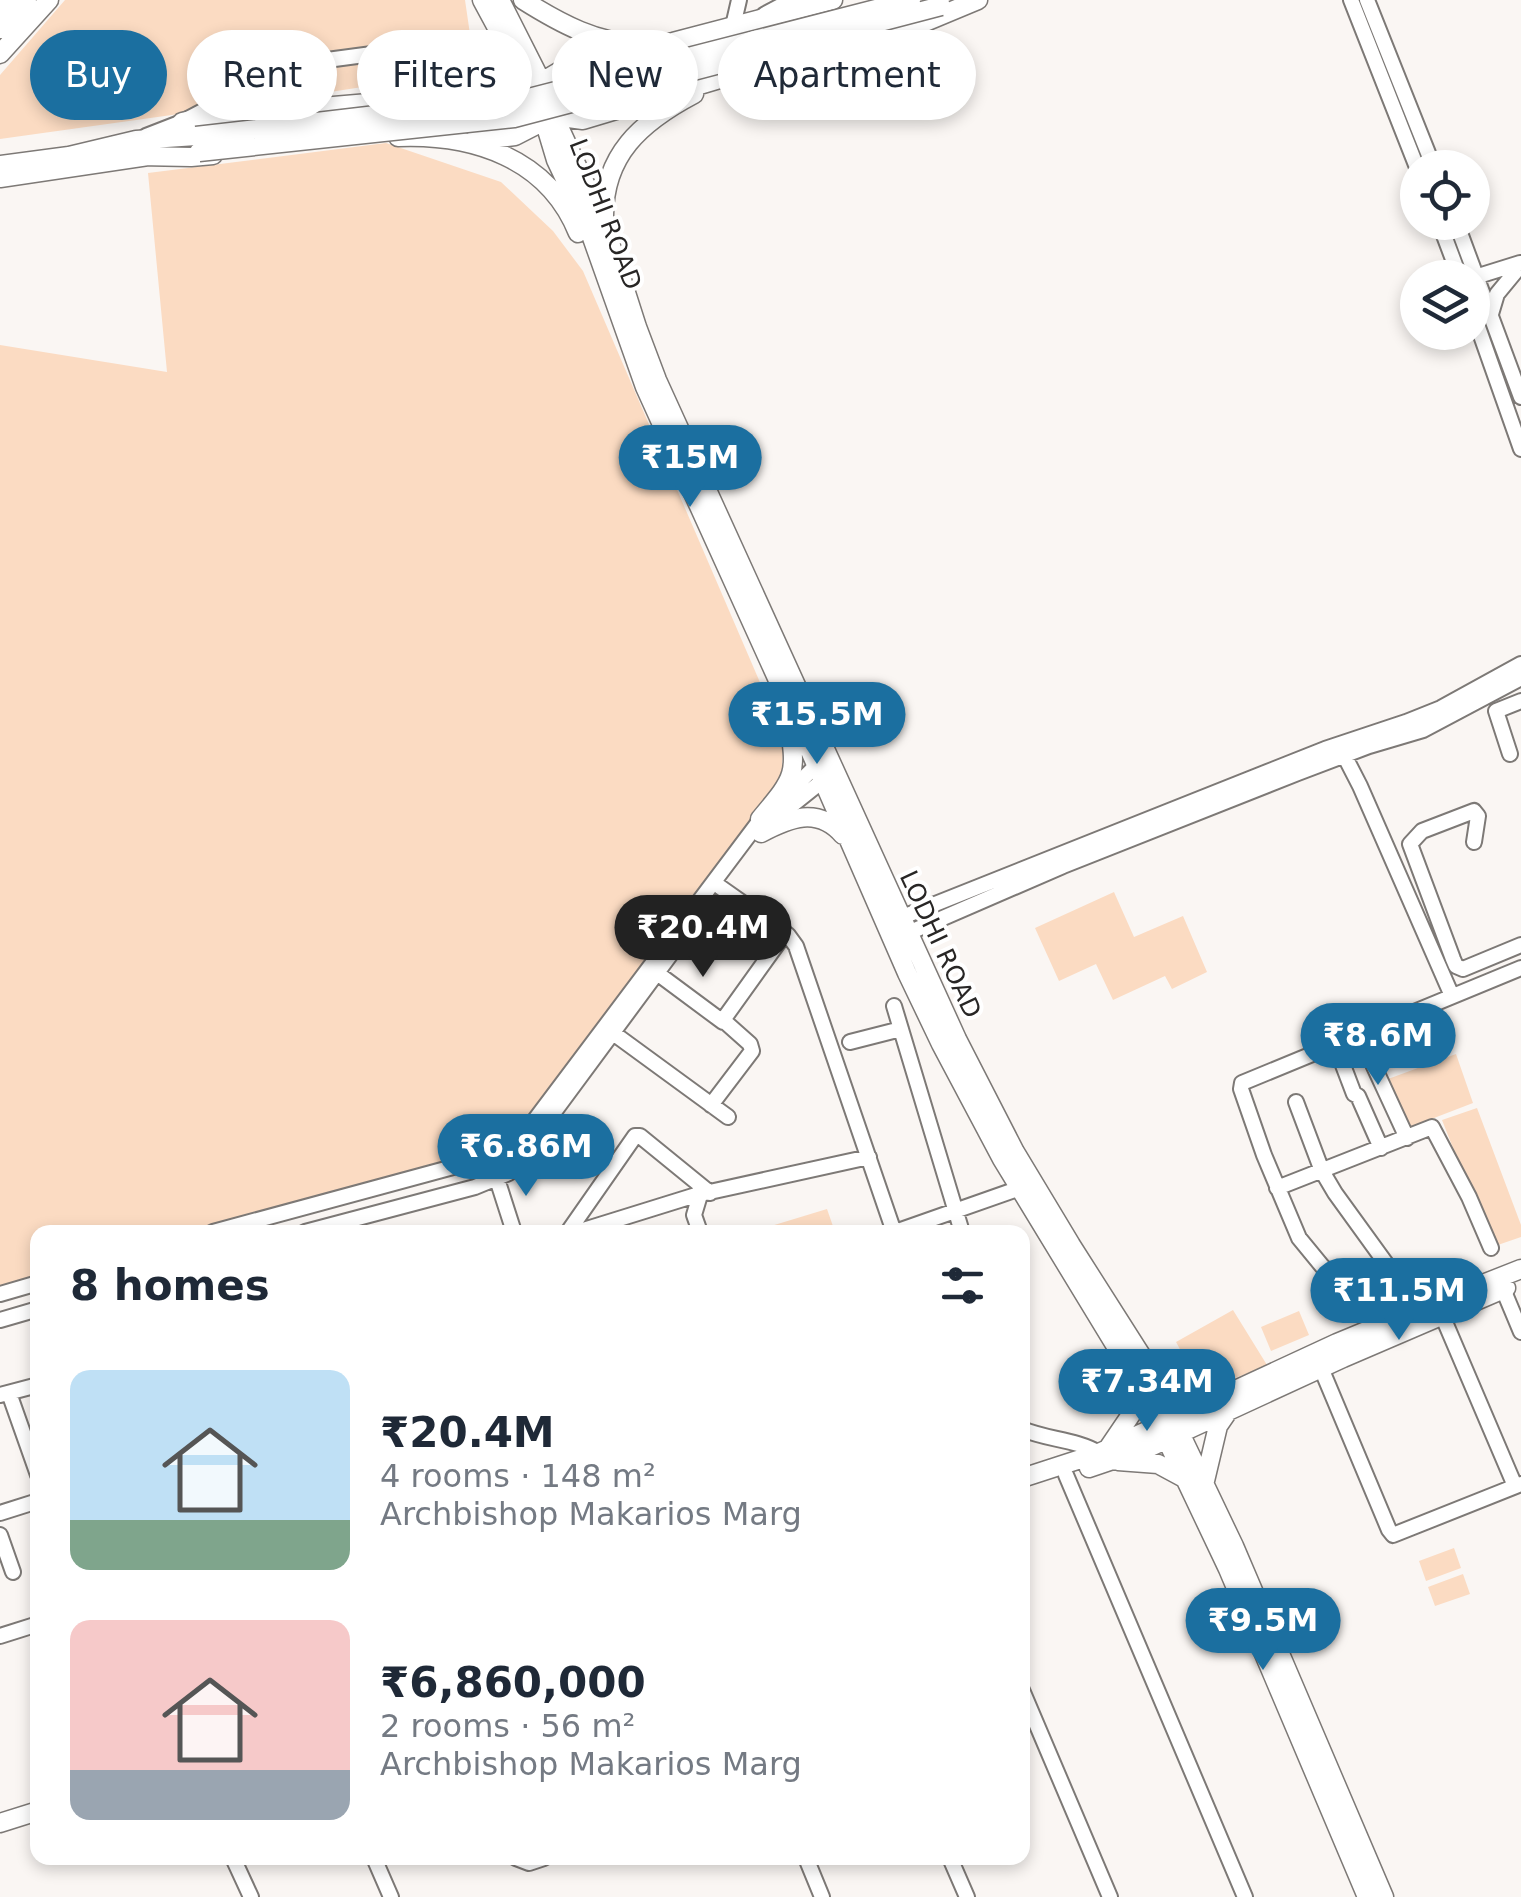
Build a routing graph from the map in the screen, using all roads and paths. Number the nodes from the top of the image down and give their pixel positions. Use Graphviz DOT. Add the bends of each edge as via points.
graph roads {
  1 [pos="10,0"];
  2 [pos="27,0"];
  3 [pos="48,0"];
  4 [pos="482,0"];
  5 [pos="500,0"];
  6 [pos="523,0"];
  7 [pos="739,0"];
  8 [pos="798,0"];
  9 [pos="833,0"];
  10 [pos="910,0"];
  11 [pos="978,0"];
  12 [pos="1350,0"];
  13 [pos="1368,0"];
  14 [pos="947,3"];
  15 [pos="0,11"];
  16 [pos="766,17"];
  17 [pos="733,26"];
  18 [pos="0,30"];
  19 [pos="582,30"];
  20 [pos="898,30"];
  21 [pos="698,35"];
  22 [pos="0,54"];
  23 [pos="552,76"];
  24 [pos="718,84"];
  25 [pos="536,86"];
  26 [pos="549,118"];
  27 [pos="552,118"];
  28 [pos="182,122"];
  29 [pos="468,142"];
  30 [pos="197,144"];
  31 [pos="137,148"];
  32 [pos="1410,150"];
  33 [pos="1427,150"];
  34 [pos="0,166"];
  35 [pos="0,178"];
  36 [pos="604,227"];
  37 [pos="1521,264"];
  38 [pos="1490,273"];
  39 [pos="1491,314"];
  40 [pos="623,330"];
  41 [pos="1486,350"];
  42 [pos="1521,396"];
  43 [pos="1521,448"];
  44 [pos="1521,664"];
  45 [pos="1521,678"];
  46 [pos="784,693"];
  47 [pos="1521,701"];
  48 [pos="1342,749"];
  49 [pos="1510,754"];
  50 [pos="826,768"];
  51 [pos="760,826"];
  52 [pos="850,842"];
  53 [pos="1474,842"];
  54 [pos="720,888"];
  55 [pos="896,929"];
  56 [pos="788,936"];
  57 [pos="1521,946"];
  58 [pos="1521,968"];
  59 [pos="657,974"];
  60 [pos="1452,996"];
  61 [pos="894,1006"];
  62 [pos="723,1022"];
  63 [pos="901,1028"];
  64 [pos="609,1029"];
  65 [pos="1359,1034"];
  66 [pos="850,1042"];
  67 [pos="1335,1044"];
  68 [pos="1296,1102"];
  69 [pos="711,1104"];
  70 [pos="728,1116"];
  71 [pos="1407,1138"];
  72 [pos="1381,1148"];
  73 [pos="868,1157"];
  74 [pos="1322,1171"];
  75 [pos="497,1179"];
  76 [pos="1020,1188"];
  77 [pos="1278,1188"];
  78 [pos="705,1194"];
  79 [pos="956,1210"];
  80 [pos="237,1225"];
  81 [pos="344,1225"];
  82 [pos="512,1225"];
  83 [pos="573,1225"];
  84 [pos="618,1225"];
  85 [pos="697,1225"];
  86 [pos="892,1225"];
  87 [pos="914,1225"];
  88 [pos="960,1225"];
  89 [pos="1491,1248"];
  90 [pos="1521,1269"];
  91 [pos="1521,1282"];
  92 [pos="30,1285"];
  93 [pos="1503,1290"];
  94 [pos="0,1294"];
  95 [pos="1363,1302"];
  96 [pos="1418,1308"];
  97 [pos="30,1311"];
  98 [pos="1442,1315"];
  99 [pos="0,1320"];
  100 [pos="1521,1332"];
  101 [pos="1148,1366"];
  102 [pos="1320,1368"];
  103 [pos="30,1387"];
  104 [pos="5,1394"];
  105 [pos="1145,1394"];
  106 [pos="1225,1402"];
  107 [pos="1169,1429"];
  108 [pos="1030,1432"];
  109 [pos="1106,1454"];
  110 [pos="30,1455"];
  111 [pos="1066,1475"];
  112 [pos="1030,1476"];
  113 [pos="1184,1478"];
  114 [pos="1204,1485"];
  115 [pos="1518,1485"];
  116 [pos="1030,1487"];
  117 [pos="30,1504"];
  118 [pos="0,1513"];
  119 [pos="0,1534"];
  120 [pos="13,1572"];
  121 [pos="30,1630"];
  122 [pos="0,1636"];
  123 [pos="1030,1709"];
  124 [pos="30,1813"];
  125 [pos="30,1821"];
  126 [pos="0,1824"];
  127 [pos="0,1831"];
  128 [pos="236,1865"];
  129 [pos="377,1865"];
  130 [pos="809,1865"];
  131 [pos="953,1865"];
  132 [pos="252,1897"];
  133 [pos="390,1897"];
  134 [pos="822,1897"];
  135 [pos="967,1897"];
  136 [pos="1110,1897"];
  137 [pos="1245,1897"];
  138 [pos="1367,1897"];
  139 [pos="1384,1897"];
  1 -- 15 [label="main road"];
  2 -- 18 [label="main road"];
  3 -- 22 [label="main road"];
  4 -- 25 [label="main road, LODHI ROAD"];
  5 -- 25 [label="main road, LODHI ROAD"];
  6 -- 19 [label="main road"];
  7 -- 17 [label="street"];
  8 -- 16 [label="highway"];
  9 -- 16 [label="main road"];
  10 -- 30 [label="main road, bridge" via="509,103 376,115"];
  11 -- 20 [label="main road"];
  12 -- 32 [label="street"];
  13 -- 33 [label="street"];
  14 -- 30 [label="main road, bridge" via="514,118"];
  16 -- 17 [label="main road"];
  17 -- 21 [label="main road"];
  23 -- 25 [label="main road"];
  24 -- 36 [label="main road" via="630,138 612,167"];
  25 -- 26 [label="main road, LODHI ROAD" via="524,100 526,109"];
  25 -- 26 [label="main road, LODHI ROAD" via="553,86 560,95"];
  25 -- 28 [label="main road"];
  25 -- 28 [label="street" via="492,63 457,55 387,52 272,75"];
  26 -- 27 [label="main road"];
  26 -- 29 [label="main road" via="515,136"];
  26 -- 36 [label="main road, LODHI ROAD"];
  26 -- 40 [label="main road, LODHI ROAD" via="556,160 590,232"];
  28 -- 31 [label="street"];
  29 -- 31 [label="main road" via="403,136 191,157"];
  29 -- 40 [label="main road" via="519,163 553,188"];
  30 -- 31 [label="main road"];
  31 -- 34 [label="main road"];
  31 -- 35 [label="main road"];
  36 -- 50 [label="main road, LODHI ROAD" via="657,380"];
  37 -- 38 [label="street"];
  37 -- 39 [label="street"];
  39 -- 42 [label="street"];
  40 -- 46 [label="main road, LODHI ROAD"];
  41 -- 43 [label="street"];
  44 -- 48 [label="street" via="1441,708"];
  45 -- 48 [label="street" via="1423,730"];
  46 -- 50 [label="main road, LODHI ROAD"];
  46 -- 51 [label="main road" via="793,772"];
  47 -- 49 [label="street" via="1496,712"];
  48 -- 55 [label="street"];
  48 -- 60 [label="street"];
  50 -- 51 [label="street"];
  50 -- 52 [label="main road, LODHI ROAD"];
  50 -- 55 [label="main road, LODHI ROAD"];
  51 -- 52 [label="main road" via="821,819"];
  51 -- 54 [label="street"];
  51 -- 64 [label="street"];
  52 -- 55 [label="main road, LODHI ROAD"];
  53 -- 57 [label="street" via="1474,811 1422,831 1410,844 1456,966"];
  54 -- 56 [label="street"];
  54 -- 59 [label="street"];
  55 -- 76 [label="main road, LODHI ROAD" via="941,1044"];
  55 -- 101 [label="main road, LODHI ROAD" via="1015,1152"];
  56 -- 62 [label="street"];
  56 -- 73 [label="street"];
  58 -- 60 [label="street"];
  59 -- 62 [label="street"];
  59 -- 64 [label="street"];
  60 -- 65 [label="street"];
  61 -- 63 [label="street"];
  62 -- 69 [label="street" via="752,1051"];
  63 -- 66 [label="street"];
  63 -- 79 [label="street"];
  64 -- 69 [label="street"];
  64 -- 75 [label="street" via="517,1165"];
  64 -- 80 [label="street" via="503,1152"];
  65 -- 67 [label="street"];
  65 -- 71 [label="street"];
  67 -- 72 [label="street"];
  67 -- 77 [label="street" via="1240,1085"];
  68 -- 74 [label="street"];
  69 -- 70 [label="street"];
  71 -- 72 [label="street"];
  71 -- 89 [label="street" via="1434,1129"];
  72 -- 74 [label="street"];
  73 -- 78 [label="street"];
  73 -- 86 [label="street"];
  74 -- 77 [label="street"];
  74 -- 96 [label="street"];
  75 -- 81 [label="street"];
  75 -- 82 [label="street"];
  76 -- 79 [label="street"];
  76 -- 105 [label="main road, LODHI ROAD"];
  77 -- 95 [label="street" via="1307,1250"];
  78 -- 83 [label="street" via="635,1136"];
  78 -- 84 [label="street"];
  78 -- 85 [label="street" via="694,1216"];
  79 -- 87 [label="street"];
  79 -- 88 [label="street"];
  90 -- 96 [label="main road"];
  91 -- 93 [label="main road"];
  92 -- 94 [label="street"];
  93 -- 98 [label="main road"];
  93 -- 100 [label="street"];
  96 -- 106 [label="main road"];
  97 -- 99 [label="street"];
  98 -- 102 [label="main road"];
  98 -- 115 [label="street"];
  101 -- 106 [label="main road"];
  101 -- 107 [label="main road, LODHI ROAD"];
  102 -- 106 [label="main road"];
  102 -- 115 [label="street" via="1393,1535"];
  103 -- 104 [label="street"];
  104 -- 110 [label="street"];
  105 -- 107 [label="main road, LODHI ROAD"];
  105 -- 109 [label="main road"];
  106 -- 107 [label="main road"];
  106 -- 114 [label="main road"];
  107 -- 109 [label="main road"];
  107 -- 113 [label="main road"];
  107 -- 114 [label="main road, LODHI ROAD"];
  108 -- 109 [label="street"];
  109 -- 111 [label="main road"];
  109 -- 112 [label="main road"];
  109 -- 113 [label="main road" via="1158,1464"];
  111 -- 116 [label="main road"];
  111 -- 137 [label="street"];
  113 -- 138 [label="main road"];
  114 -- 139 [label="main road, LODHI ROAD"];
  117 -- 118 [label="street"];
  119 -- 120 [label="street"];
  121 -- 122 [label="street"];
  123 -- 136 [label="street"];
  124 -- 126 [label="main road"];
  125 -- 127 [label="main road"];
  128 -- 132 [label="street"];
  129 -- 133 [label="street"];
  130 -- 134 [label="street"];
  131 -- 135 [label="street"];
}
